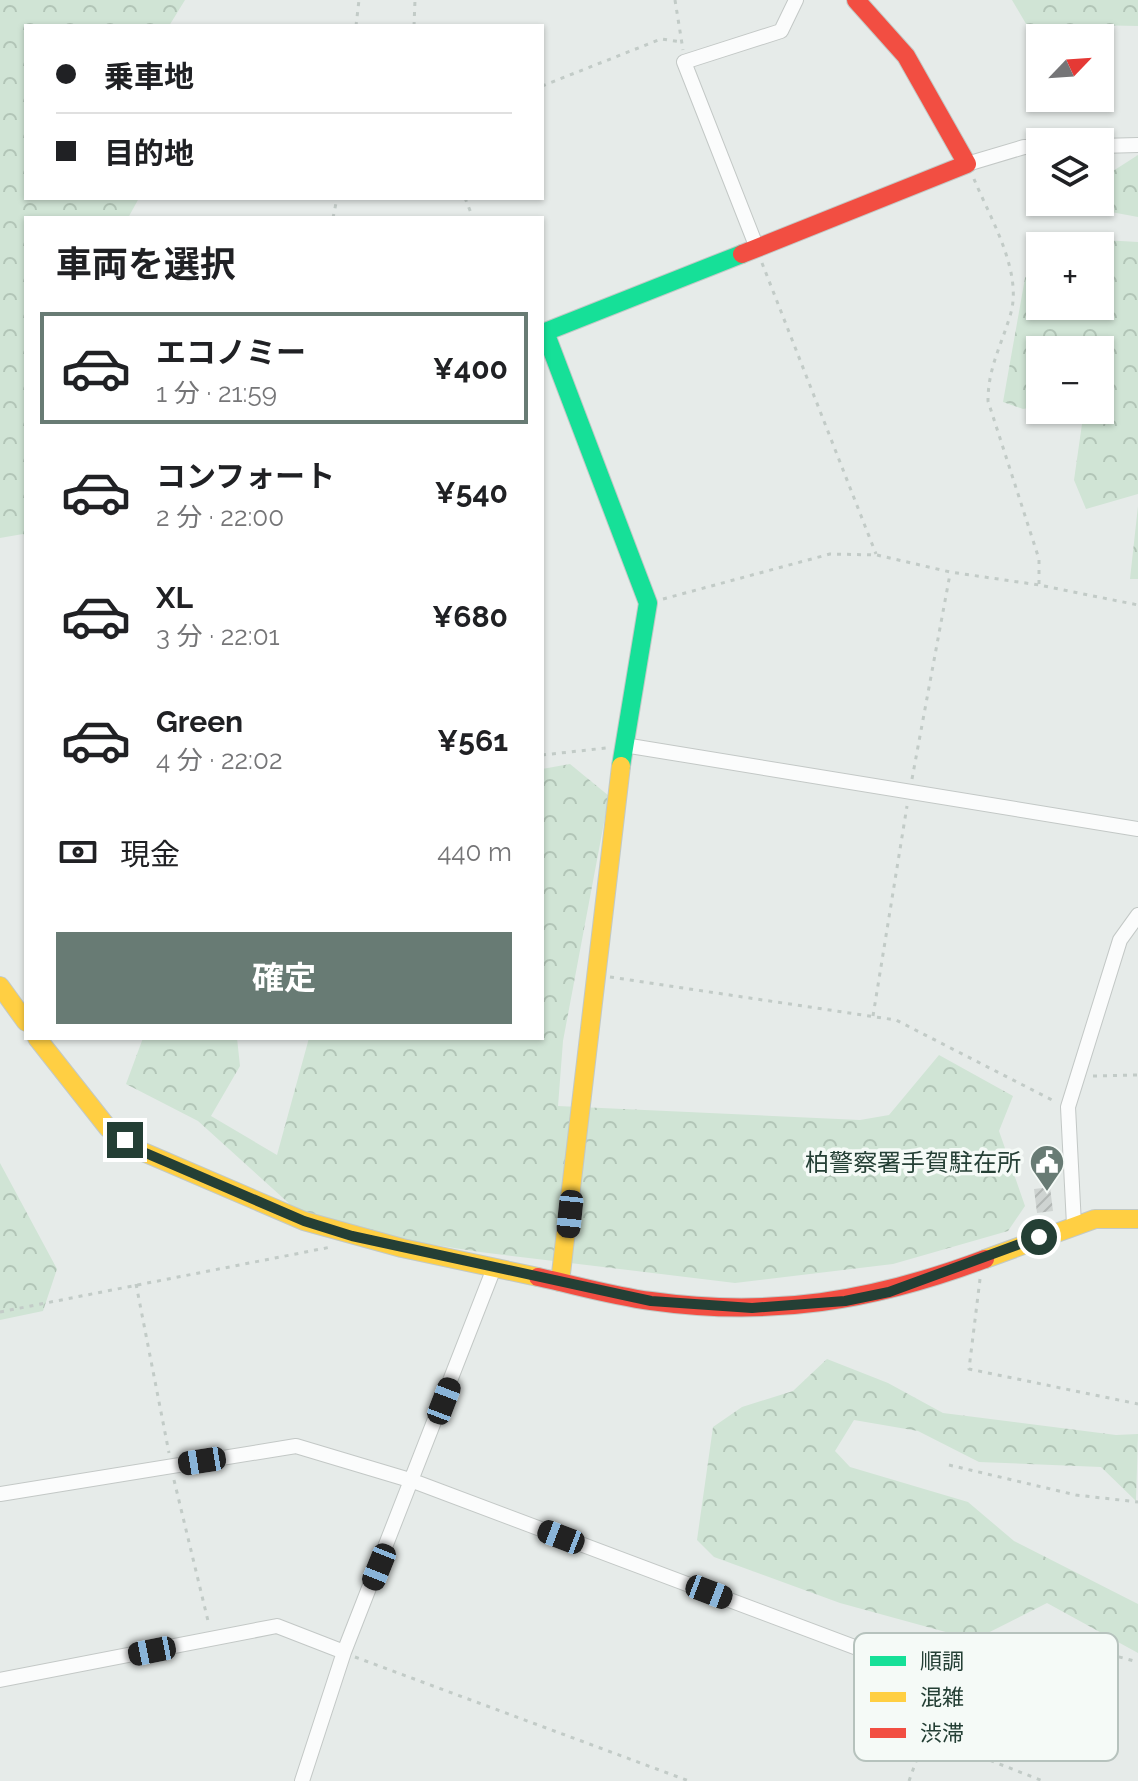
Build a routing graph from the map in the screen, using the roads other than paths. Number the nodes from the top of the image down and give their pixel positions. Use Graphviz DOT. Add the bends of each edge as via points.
graph roads {
  1 [pos="796,0"];
  2 [pos="856,0"];
  3 [pos="1138,145"];
  4 [pos="1114,146"];
  5 [pos="1026,147"];
  6 [pos="967,164"];
  7 [pos="757,248"];
  8 [pos="544,332"];
  9 [pos="624,745"];
  10 [pos="1138,825"];
  11 [pos="1138,915"];
  12 [pos="0,986"];
  13 [pos="24,1019"];
  14 [pos="39,1040"];
  15 [pos="1138,1219"];
  16 [pos="1074,1225"];
  17 [pos="494,1268"];
  18 [pos="560,1282"];
  19 [pos="413,1481"];
  20 [pos="0,1494"];
  21 [pos="854,1647"];
  22 [pos="344,1652"];
  23 [pos="0,1680"];
  24 [pos="302,1781"];
  1 -- 7 [label="street" via="781,31 684,62"];
  2 -- 6 [label="street" via="913,61"];
  3 -- 4 [label="street"];
  5 -- 6 [label="street"];
  6 -- 7 [label="street"];
  7 -- 8 [label="street"];
  8 -- 9 [label="street" via="648,603"];
  9 -- 10 [label="street"];
  9 -- 18 [label="street"];
  11 -- 16 [label="street" via="1120,940 1068,1107"];
  12 -- 13 [label="street"];
  14 -- 17 [label="street" via="108,1128 141,1151 304,1221"];
  15 -- 16 [label="street" via="1095,1219"];
  16 -- 18 [label="street" via="889,1292 845,1301 752,1308 651,1301"];
  17 -- 18 [label="street"];
  17 -- 19 [label="street"];
  19 -- 20 [label="street" via="296,1446"];
  19 -- 21 [label="street"];
  19 -- 22 [label="street"];
  22 -- 23 [label="street" via="277,1626"];
  22 -- 24 [label="street"];
}
